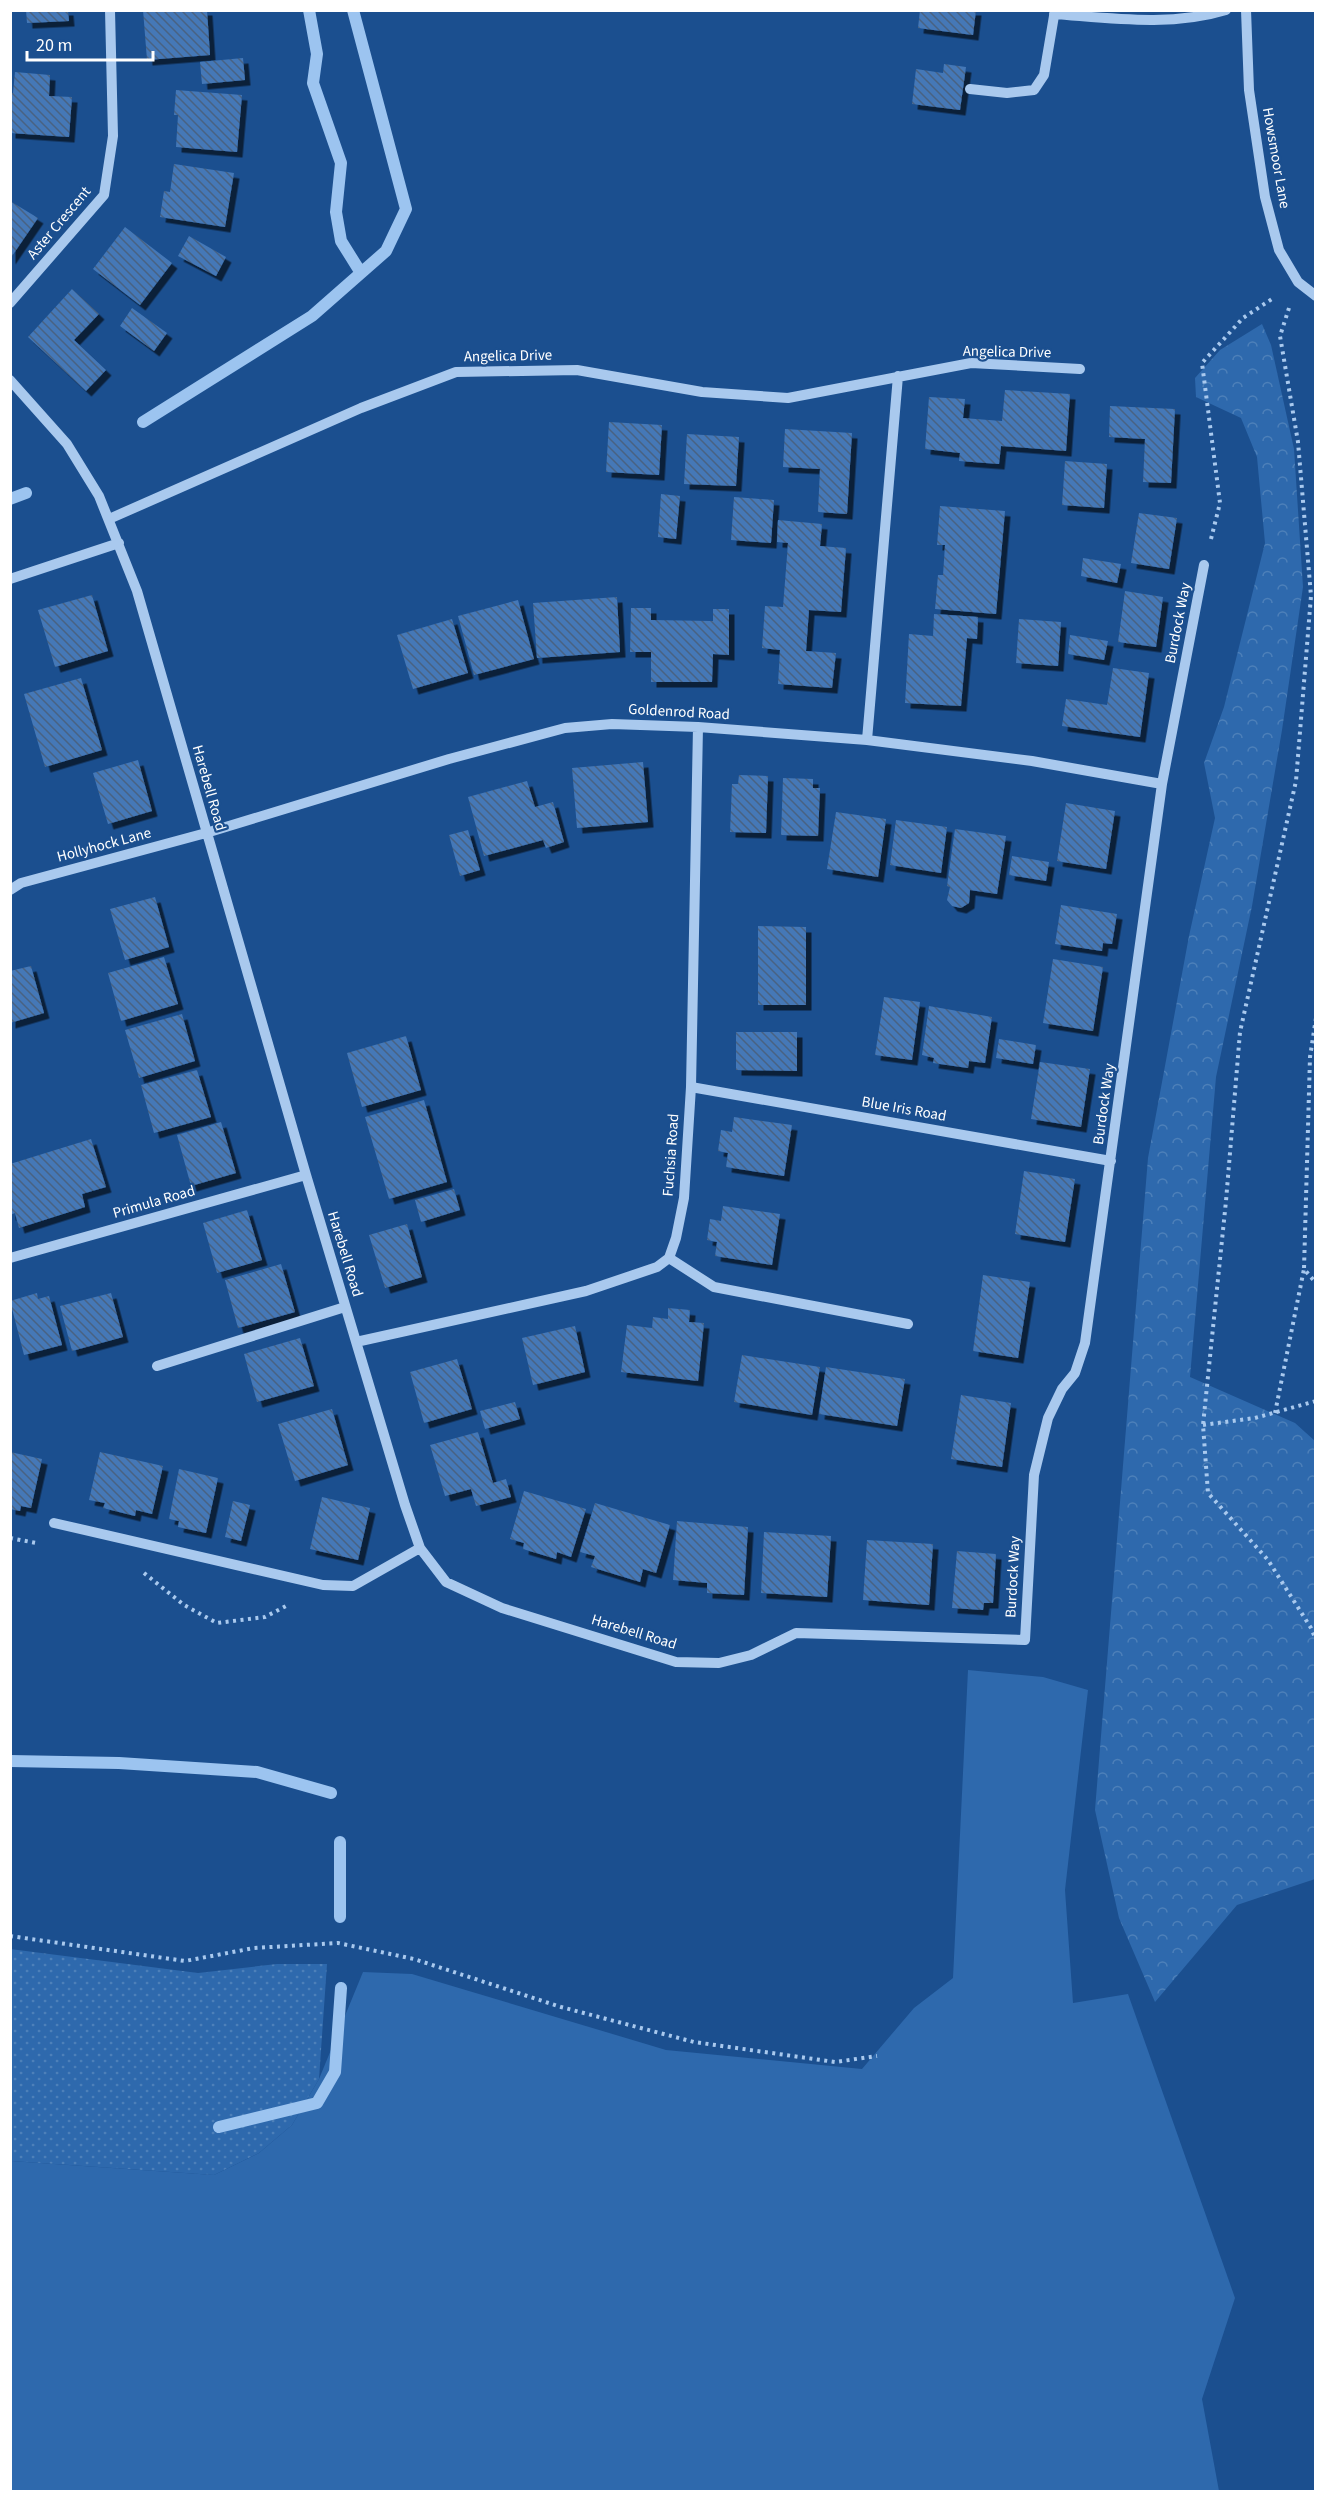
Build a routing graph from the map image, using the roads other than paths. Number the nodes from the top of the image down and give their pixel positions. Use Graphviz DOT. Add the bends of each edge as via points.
graph roads {
  1 [pos="110,10"];
  2 [pos="1226,10"];
  3 [pos="1246,10"];
  4 [pos="1054,12"];
  5 [pos="970,89"];
  6 [pos="1316,296"];
  7 [pos="10,303"];
  8 [pos="1080,369"];
  9 [pos="898,376"];
  10 [pos="10,380"];
  11 [pos="109,519"];
  12 [pos="119,543"];
  13 [pos="1204,565"];
  14 [pos="10,579"];
  15 [pos="698,727"];
  16 [pos="867,740"];
  17 [pos="1162,784"];
  18 [pos="206,833"];
  19 [pos="10,890"];
  20 [pos="691,1087"];
  21 [pos="1111,1161"];
  22 [pos="306,1175"];
  23 [pos="10,1258"];
  24 [pos="669,1258"];
  25 [pos="345,1307"];
  26 [pos="908,1324"];
  27 [pos="356,1342"];
  28 [pos="157,1366"];
  29 [pos="54,1523"];
  30 [pos="420,1548"];
  31 [pos="1025,1640"];
  1 -- 7 [label="street, Aster Crescent" via="112,136 104,195"];
  2 -- 4 [label="street" via="1148,19"];
  3 -- 6 [label="street, Howsmoor Lane" via="1249,90 1265,197 1279,250 1298,282"];
  4 -- 5 [label="street" via="1044,75 1034,90 1007,93"];
  8 -- 9 [label="street, Angelica Drive" via="971,363"];
  9 -- 11 [label="street, Angelica Drive" via="788,398 702,392 577,370 456,372 361,408"];
  9 -- 16 [label="street"];
  10 -- 11 [label="street, Harebell Road" via="67,444"];
  11 -- 12 [label="street, Harebell Road"];
  12 -- 14 [label="street"];
  12 -- 18 [label="street, Harebell Road" via="137,591"];
  13 -- 17 [label="street, Burdock Way"];
  15 -- 16 [label="street, Goldenrod Road"];
  15 -- 18 [label="street, Goldenrod Road" via="612,724 565,728"];
  15 -- 20 [label="street, Fuchsia Road"];
  16 -- 17 [label="street, Goldenrod Road" via="1032,761"];
  17 -- 21 [label="street, Burdock Way"];
  18 -- 19 [label="street, Hollyhock Lane" via="21,883"];
  18 -- 22 [label="street, Harebell Road"];
  20 -- 21 [label="street, Blue Iris Road"];
  20 -- 24 [label="street, Fuchsia Road" via="684,1198"];
  21 -- 31 [label="street, Burdock Way" via="1084,1343 1075,1373 1048,1418 1034,1475"];
  22 -- 23 [label="street, Primula Road"];
  22 -- 25 [label="street, Harebell Road"];
  24 -- 26 [label="street" via="714,1287"];
  24 -- 27 [label="street" via="657,1267 586,1291"];
  25 -- 27 [label="street, Harebell Road"];
  25 -- 28 [label="street"];
  27 -- 30 [label="street, Harebell Road"];
  29 -- 30 [label="street" via="323,1585 352,1586"];
  30 -- 31 [label="street, Harebell Road" via="446,1582 502,1608 676,1662 719,1663 751,1655 796,1633"];
}
